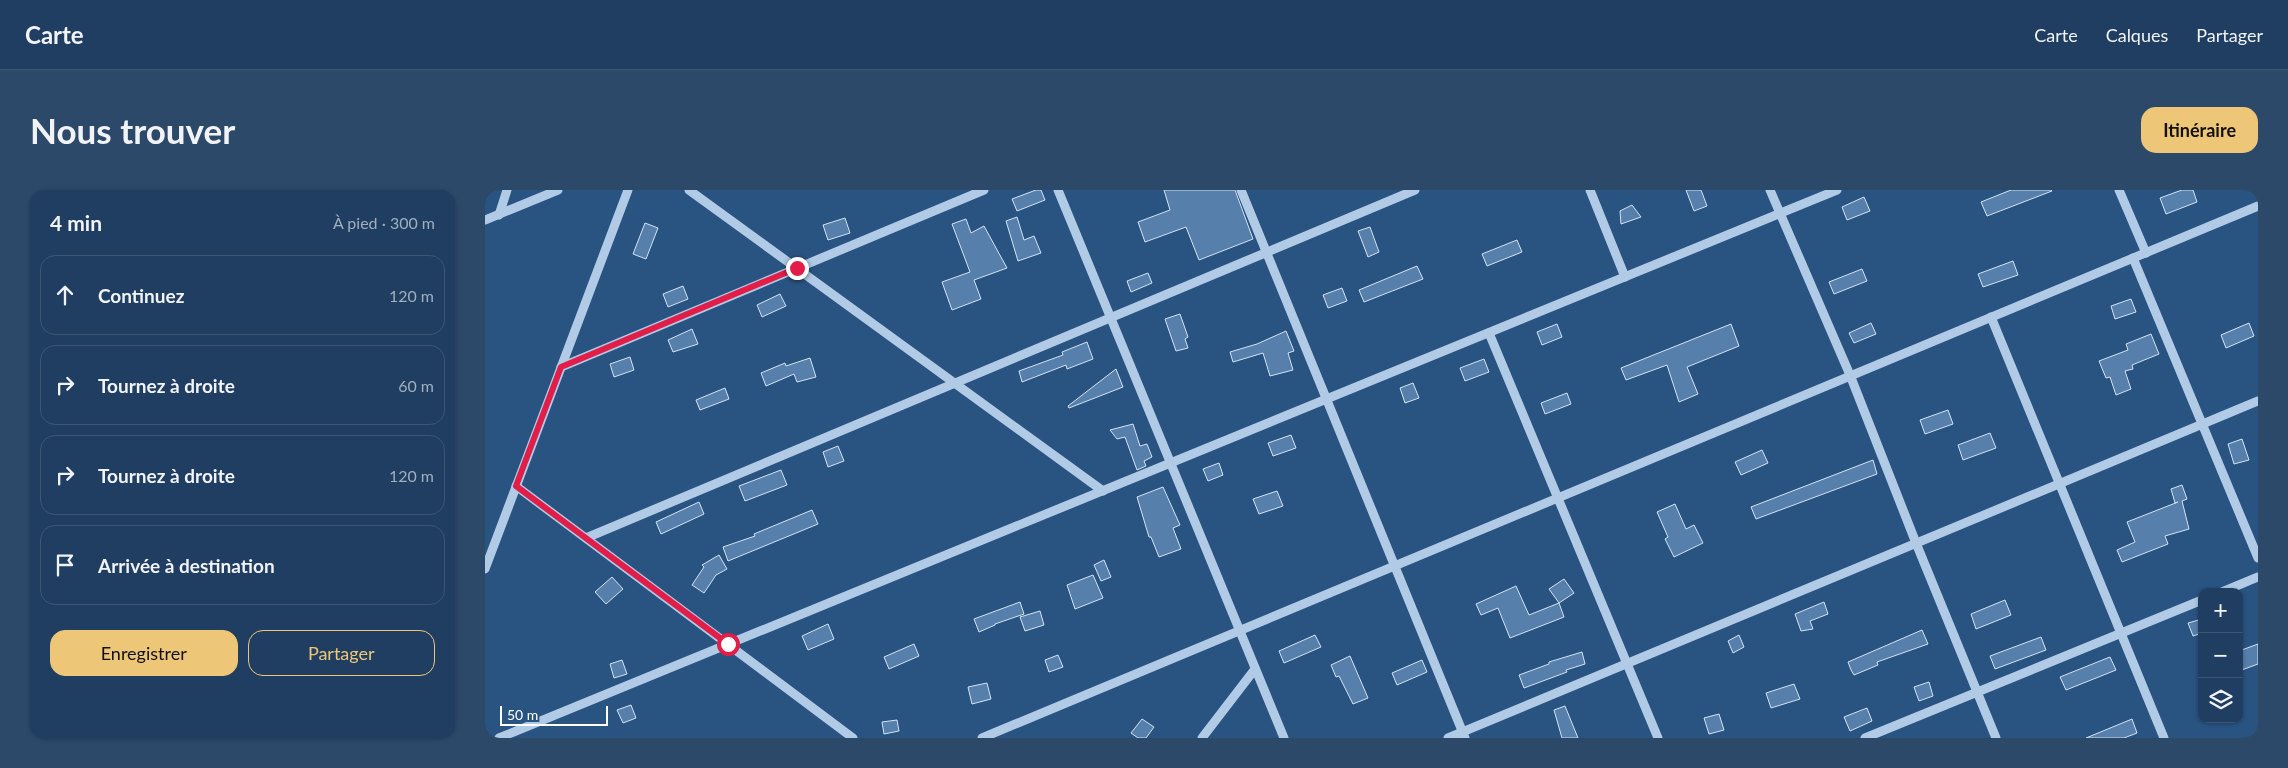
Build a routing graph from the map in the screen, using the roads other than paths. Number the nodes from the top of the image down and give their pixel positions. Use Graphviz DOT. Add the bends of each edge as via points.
graph roads {
  1 [pos="507,190"];
  2 [pos="558,190"];
  3 [pos="628,190"];
  4 [pos="689,190"];
  5 [pos="984,190"];
  6 [pos="1058,190"];
  7 [pos="1241,190"];
  8 [pos="1415,190"];
  9 [pos="1590,190"];
  10 [pos="1770,190"];
  11 [pos="1837,190"];
  12 [pos="2119,190"];
  13 [pos="2258,206"];
  14 [pos="1779,214"];
  15 [pos="499,215"];
  16 [pos="485,220"];
  17 [pos="1267,252"];
  18 [pos="2146,253"];
  19 [pos="2133,258"];
  20 [pos="797,268"];
  21 [pos="1625,277"];
  22 [pos="1991,317"];
  23 [pos="1111,318"];
  24 [pos="1489,333"];
  25 [pos="561,367"];
  26 [pos="1850,375"];
  27 [pos="955,383"];
  28 [pos="1327,399"];
  29 [pos="2258,401"];
  30 [pos="2202,424"];
  31 [pos="1171,463"];
  32 [pos="2060,483"];
  33 [pos="516,486"];
  34 [pos="1103,491"];
  35 [pos="1558,498"];
  36 [pos="586,538"];
  37 [pos="1916,543"];
  38 [pos="2258,558"];
  39 [pos="1395,566"];
  40 [pos="485,569"];
  41 [pos="2258,577"];
  42 [pos="2232,588"];
  43 [pos="2198,602"];
  44 [pos="1239,631"];
  45 [pos="2121,633"];
  46 [pos="728,644"];
  47 [pos="1627,663"];
  48 [pos="1255,669"];
  49 [pos="1977,692"];
  50 [pos="1464,735"];
  51 [pos="499,738"];
  52 [pos="853,738"];
  53 [pos="982,738"];
  54 [pos="1202,738"];
  55 [pos="1284,738"];
  56 [pos="1447,738"];
  57 [pos="1658,738"];
  58 [pos="1865,738"];
  59 [pos="1997,738"];
  60 [pos="2164,738"];
  1 -- 15 [label="street"];
  2 -- 15 [label="street"];
  3 -- 25 [label="street"];
  4 -- 20 [label="street"];
  5 -- 20 [label="street"];
  6 -- 23 [label="street"];
  7 -- 17 [label="street"];
  8 -- 17 [label="street"];
  9 -- 21 [label="street"];
  10 -- 14 [label="street"];
  11 -- 14 [label="street"];
  12 -- 18 [label="street"];
  13 -- 18 [label="street"];
  14 -- 21 [label="street"];
  14 -- 26 [label="street"];
  15 -- 16 [label="street"];
  17 -- 23 [label="street"];
  17 -- 28 [label="street"];
  18 -- 19 [label="street"];
  19 -- 22 [label="street"];
  19 -- 30 [label="street"];
  20 -- 25 [label="street"];
  20 -- 27 [label="street"];
  21 -- 24 [label="street"];
  22 -- 26 [label="street"];
  22 -- 32 [label="street"];
  23 -- 27 [label="street"];
  23 -- 31 [label="street"];
  24 -- 28 [label="street"];
  24 -- 35 [label="street"];
  25 -- 33 [label="street"];
  26 -- 35 [label="street"];
  26 -- 37 [label="street"];
  27 -- 34 [label="street"];
  27 -- 36 [label="street"];
  28 -- 31 [label="street"];
  28 -- 39 [label="street"];
  29 -- 30 [label="street"];
  30 -- 32 [label="street"];
  30 -- 38 [label="street"];
  31 -- 34 [label="street"];
  31 -- 44 [label="street"];
  32 -- 37 [label="street"];
  32 -- 45 [label="street"];
  33 -- 36 [label="street"];
  33 -- 40 [label="street"];
  34 -- 46 [label="street"];
  35 -- 39 [label="street"];
  35 -- 47 [label="street"];
  36 -- 46 [label="street"];
  37 -- 47 [label="street"];
  37 -- 49 [label="street"];
  39 -- 44 [label="street"];
  39 -- 50 [label="street"];
  41 -- 42 [label="street"];
  43 -- 45 [label="street"];
  44 -- 48 [label="street"];
  44 -- 53 [label="street"];
  45 -- 49 [label="street"];
  45 -- 60 [label="street"];
  46 -- 51 [label="street"];
  46 -- 52 [label="street"];
  47 -- 50 [label="street"];
  47 -- 57 [label="street"];
  48 -- 54 [label="street"];
  48 -- 55 [label="street"];
  49 -- 58 [label="street"];
  49 -- 59 [label="street"];
  50 -- 56 [label="street"];
}
